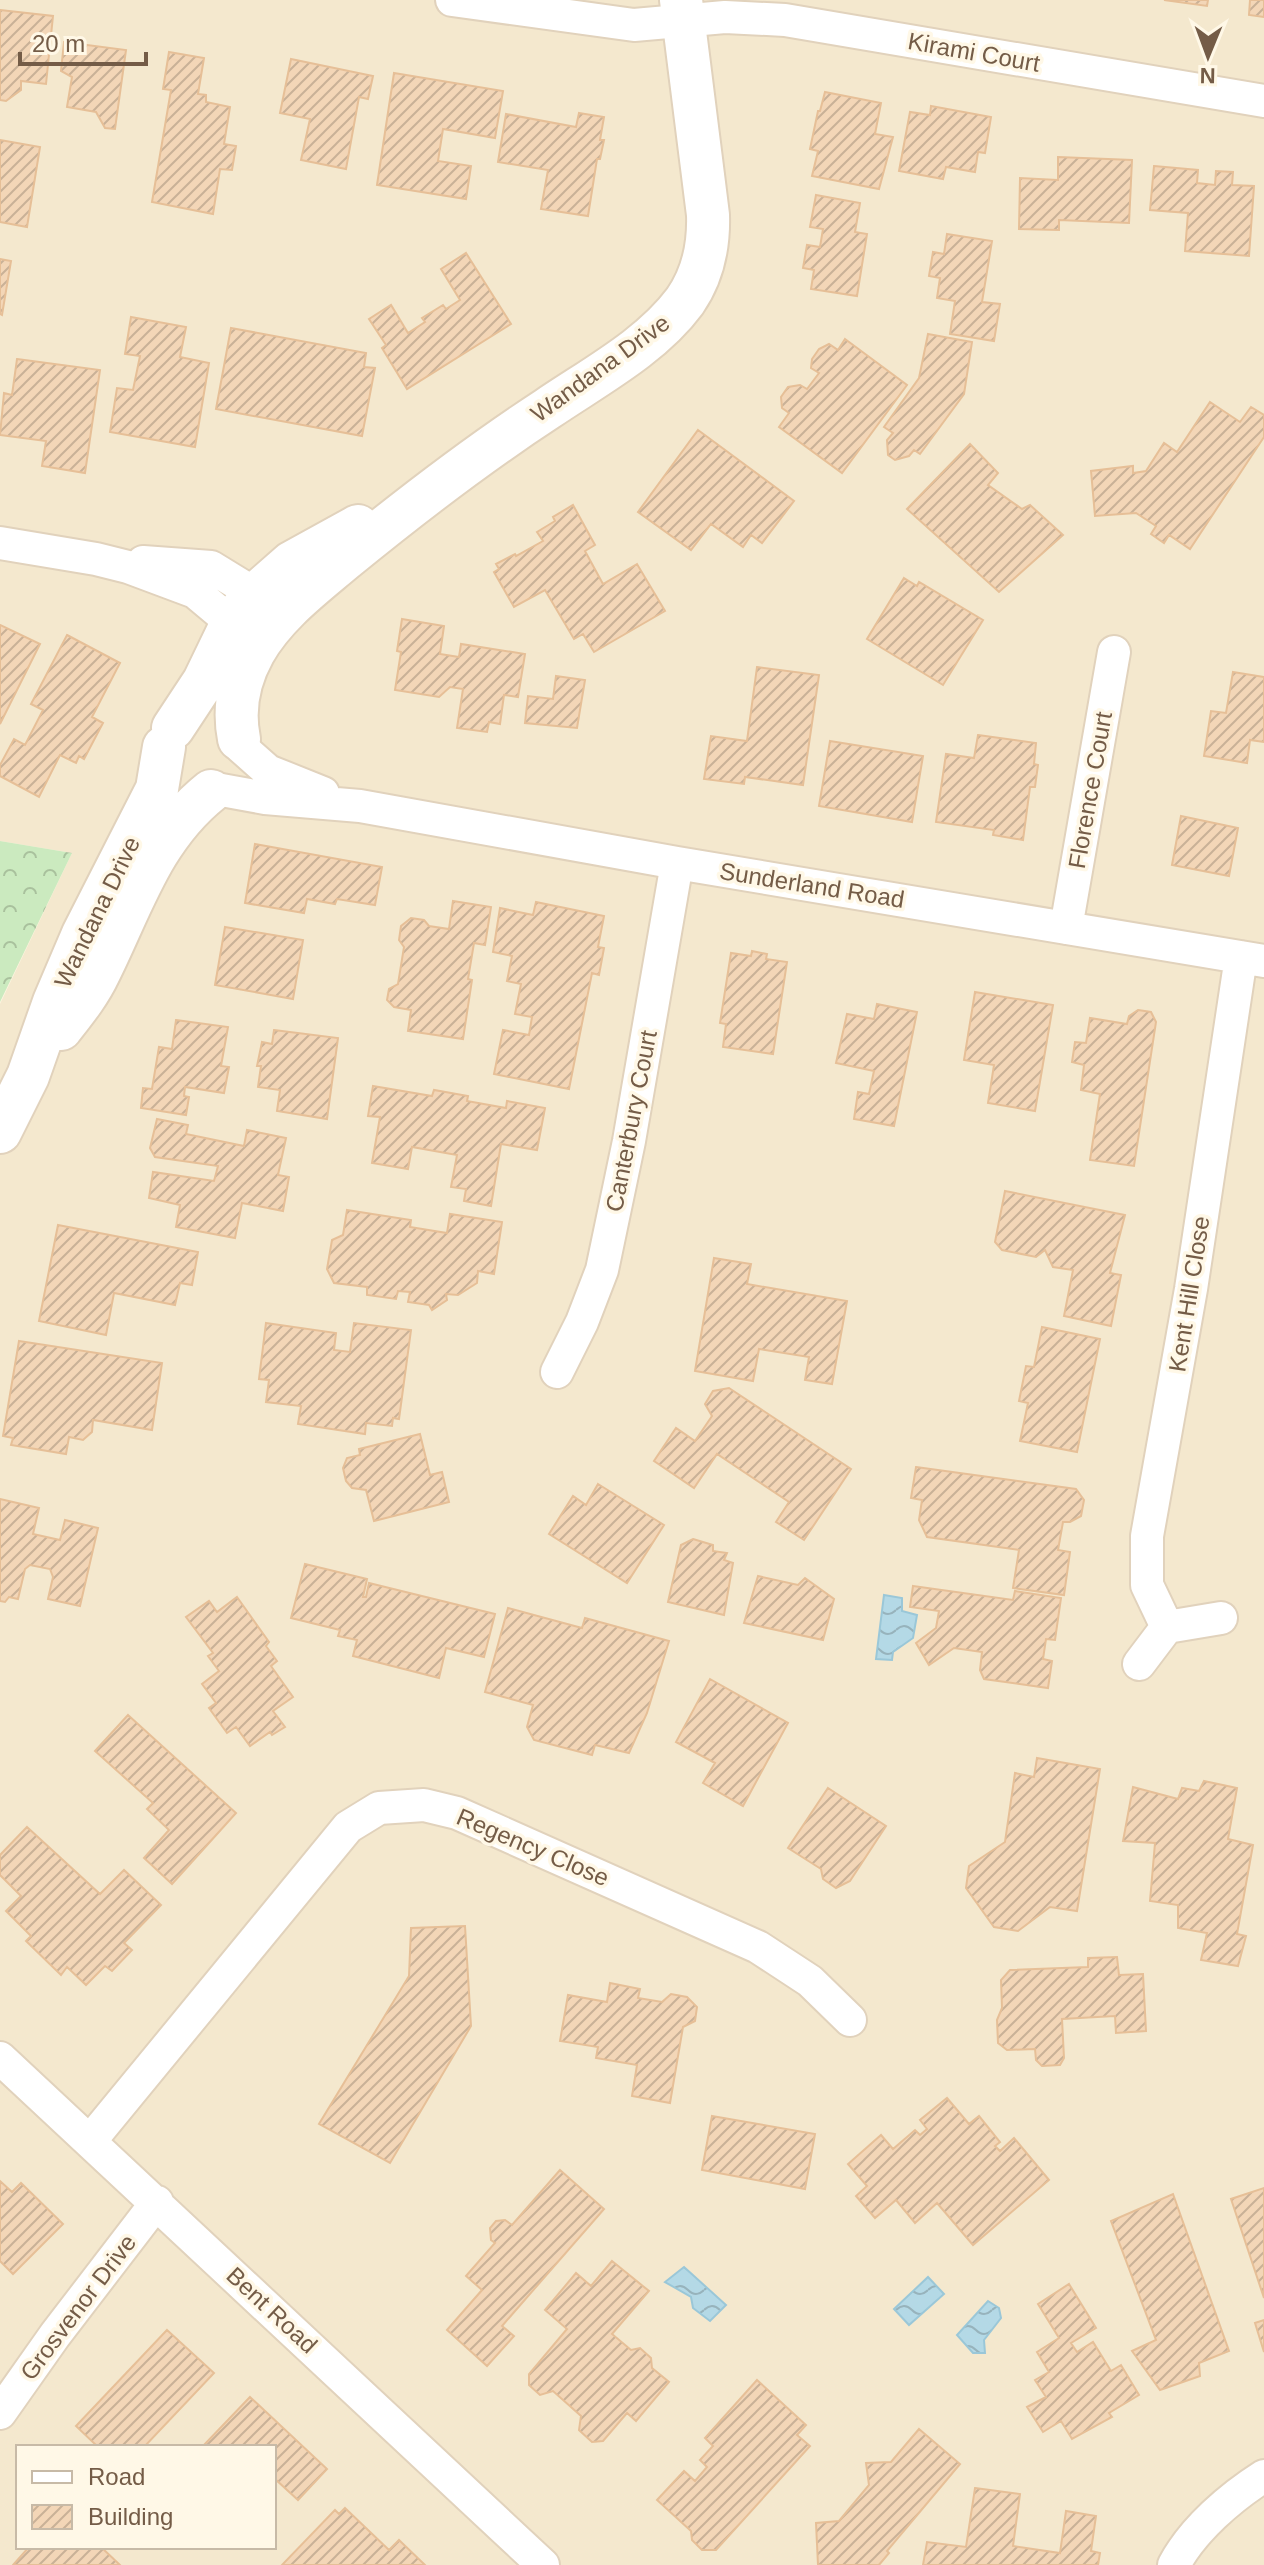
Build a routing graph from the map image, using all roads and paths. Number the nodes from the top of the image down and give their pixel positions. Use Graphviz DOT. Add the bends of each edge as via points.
graph roads {
  1 [pos="452,0"];
  2 [pos="682,10"];
  3 [pos="1264,101"];
  4 [pos="0,543"];
  5 [pos="252,615"];
  6 [pos="1114,652"];
  7 [pos="168,737"];
  8 [pos="240,743"];
  9 [pos="214,790"];
  10 [pos="360,806"];
  11 [pos="677,863"];
  12 [pos="1066,928"];
  13 [pos="1252,959"];
  14 [pos="28,1076"];
  15 [pos="0,1132"];
  16 [pos="557,1372"];
  17 [pos="1221,1618"];
  18 [pos="1167,1627"];
  19 [pos="1139,1664"];
  20 [pos="850,2020"];
  21 [pos="0,2058"];
  22 [pos="90,2141"];
  23 [pos="157,2202"];
  24 [pos="0,2413"];
  25 [pos="1264,2476"];
  26 [pos="543,2565"];
  27 [pos="1174,2565"];
  1 -- 2 [label="street, Kirami Court" via="620,24 656,24"];
  2 -- 3 [label="street, Kirami Court" via="785,20"];
  2 -- 5 [label="street, Wandana Drive" via="708,215 707,249 695,284 675,313 642,344 457,470 302,556"];
  4 -- 5 [label="street" via="128,567"];
  5 -- 7 [label="street, Wandana Drive"];
  5 -- 8 [label="street, Wandana Drive" via="254,651 236,712"];
  6 -- 12 [label="street, Florence Court"];
  7 -- 8 [label="street" via="191,716 209,715 224,721"];
  7 -- 9 [label="street" via="166,768 180,785"];
  7 -- 14 [label="street, Wandana Drive" via="157,789 68,967"];
  8 -- 9 [label="street, Wandana Drive" via="238,771"];
  8 -- 10 [label="street, Sunderland Road" via="268,771"];
  9 -- 10 [label="street, Sunderland Road"];
  9 -- 14 [label="street, Wandana Drive" via="183,815 164,841 92,985"];
  10 -- 11 [label="street, Sunderland Road"];
  11 -- 12 [label="street, Sunderland Road"];
  11 -- 16 [label="street, Canterbury Court" via="602,1270"];
  12 -- 13 [label="street, Sunderland Road"];
  13 -- 18 [label="street, Kent Hill Close" via="1147,1536 1147,1585"];
  14 -- 15 [label="street, Wandana Drive"];
  17 -- 18 [label="street"];
  18 -- 19 [label="street"];
  20 -- 22 [label="street, Regency Close" via="810,1981 758,1947 457,1813 424,1805 379,1808 348,1827"];
  21 -- 22 [label="street, Bent Road"];
  22 -- 23 [label="street, Bent Road"];
  23 -- 24 [label="street, Grosvenor Drive"];
  23 -- 26 [label="street, Bent Road"];
  25 -- 27 [label="street" via="1202,2528"];
}
